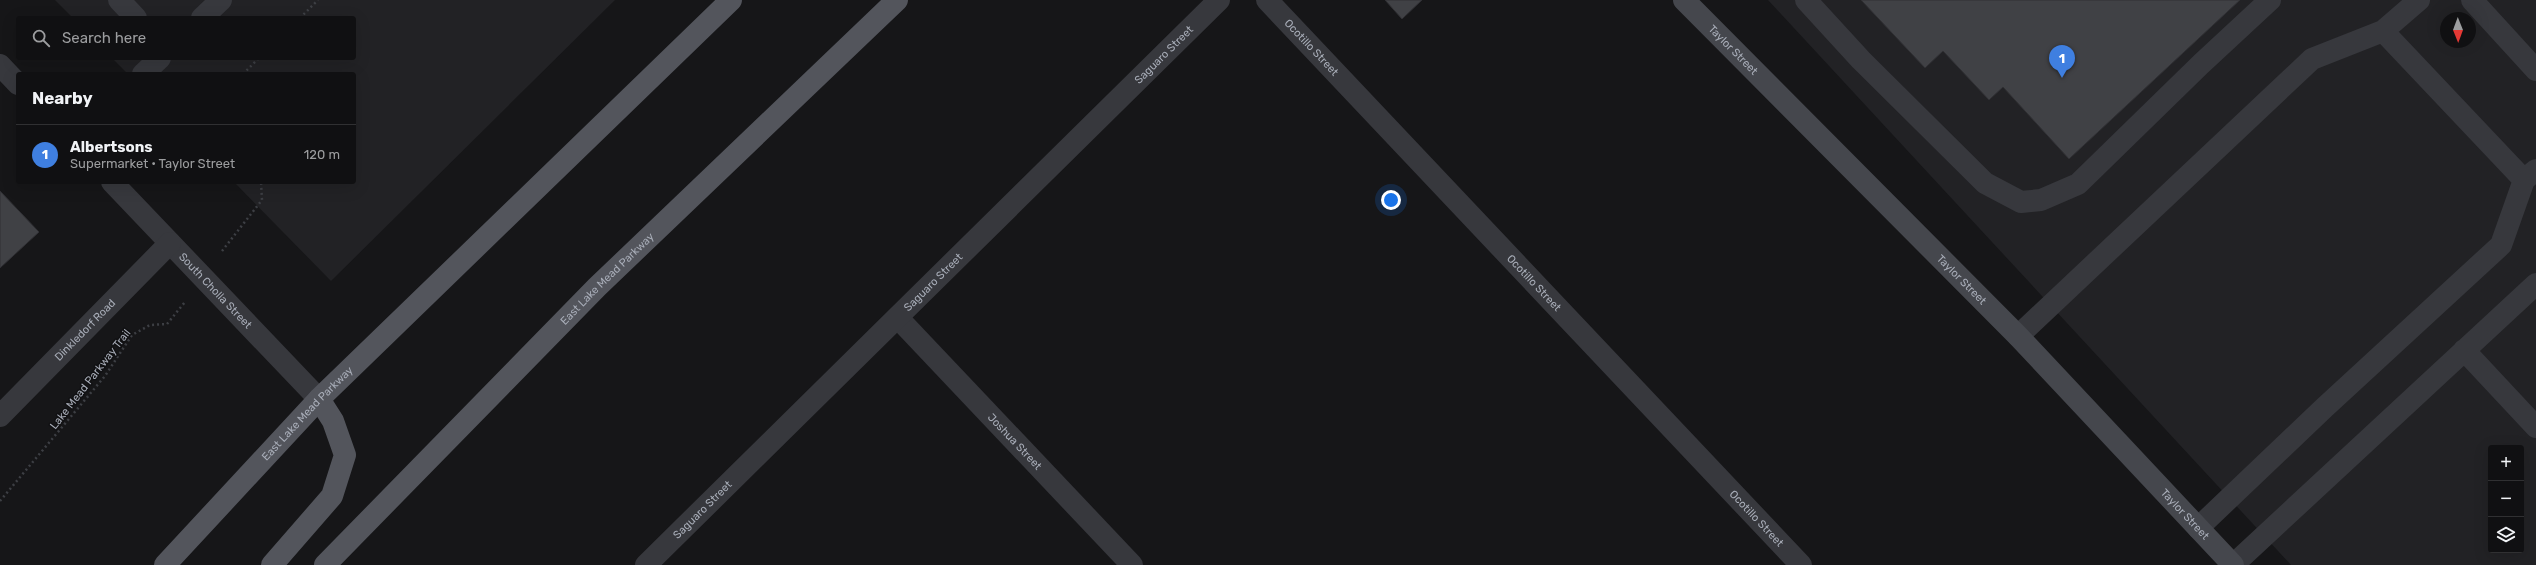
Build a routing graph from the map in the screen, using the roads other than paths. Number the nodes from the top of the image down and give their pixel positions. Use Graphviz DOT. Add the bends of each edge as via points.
graph roads {
  1 [pos="119,0"];
  2 [pos="221,0"];
  3 [pos="731,0"];
  4 [pos="897,0"];
  5 [pos="1219,0"];
  6 [pos="1267,0"];
  7 [pos="1684,0"];
  8 [pos="1806,0"];
  9 [pos="2270,0"];
  10 [pos="2419,0"];
  11 [pos="2472,0"];
  12 [pos="134,16"];
  13 [pos="204,16"];
  14 [pos="2383,31"];
  15 [pos="158,60"];
  16 [pos="0,65"];
  17 [pos="2536,70"];
  18 [pos="145,72"];
  19 [pos="16,82"];
  20 [pos="2530,175"];
  21 [pos="114,184"];
  22 [pos="170,243"];
  23 [pos="2536,284"];
  24 [pos="898,318"];
  25 [pos="2018,336"];
  26 [pos="2464,350"];
  27 [pos="319,400"];
  28 [pos="0,416"];
  29 [pos="2536,427"];
  30 [pos="2198,528"];
  31 [pos="165,565"];
  32 [pos="272,565"];
  33 [pos="325,565"];
  34 [pos="646,565"];
  35 [pos="1132,565"];
  36 [pos="1801,565"];
  37 [pos="2233,565"];
  1 -- 12 [label="street"];
  2 -- 13 [label="street"];
  3 -- 27 [label="main road, East Lake Mead Parkway"];
  4 -- 33 [label="main road, East Lake Mead Parkway" via="597,287"];
  5 -- 24 [label="street, Saguaro Street"];
  6 -- 36 [label="street, Ocotillo Street"];
  7 -- 25 [label="street, Taylor Street"];
  8 -- 9 [label="street" via="1861,60 1985,183 2021,202 2041,200 2078,184"];
  10 -- 14 [label="street"];
  11 -- 17 [label="street"];
  14 -- 20 [label="street"];
  14 -- 25 [label="street" via="2312,59"];
  15 -- 18 [label="street"];
  16 -- 19 [label="street"];
  20 -- 30 [label="street" via="2502,245"];
  21 -- 22 [label="street, South Cholla Street"];
  22 -- 27 [label="street, South Cholla Street"];
  22 -- 28 [label="street, Dinkledorf Road"];
  23 -- 26 [label="street"];
  24 -- 34 [label="street, Saguaro Street"];
  24 -- 35 [label="street, Joshua Street"];
  25 -- 30 [label="street, Taylor Street"];
  26 -- 29 [label="street"];
  26 -- 37 [label="street"];
  27 -- 31 [label="main road, East Lake Mead Parkway"];
  27 -- 32 [label="main road" via="333,421 345,456 332,496"];
  30 -- 37 [label="street, Taylor Street"];
}
